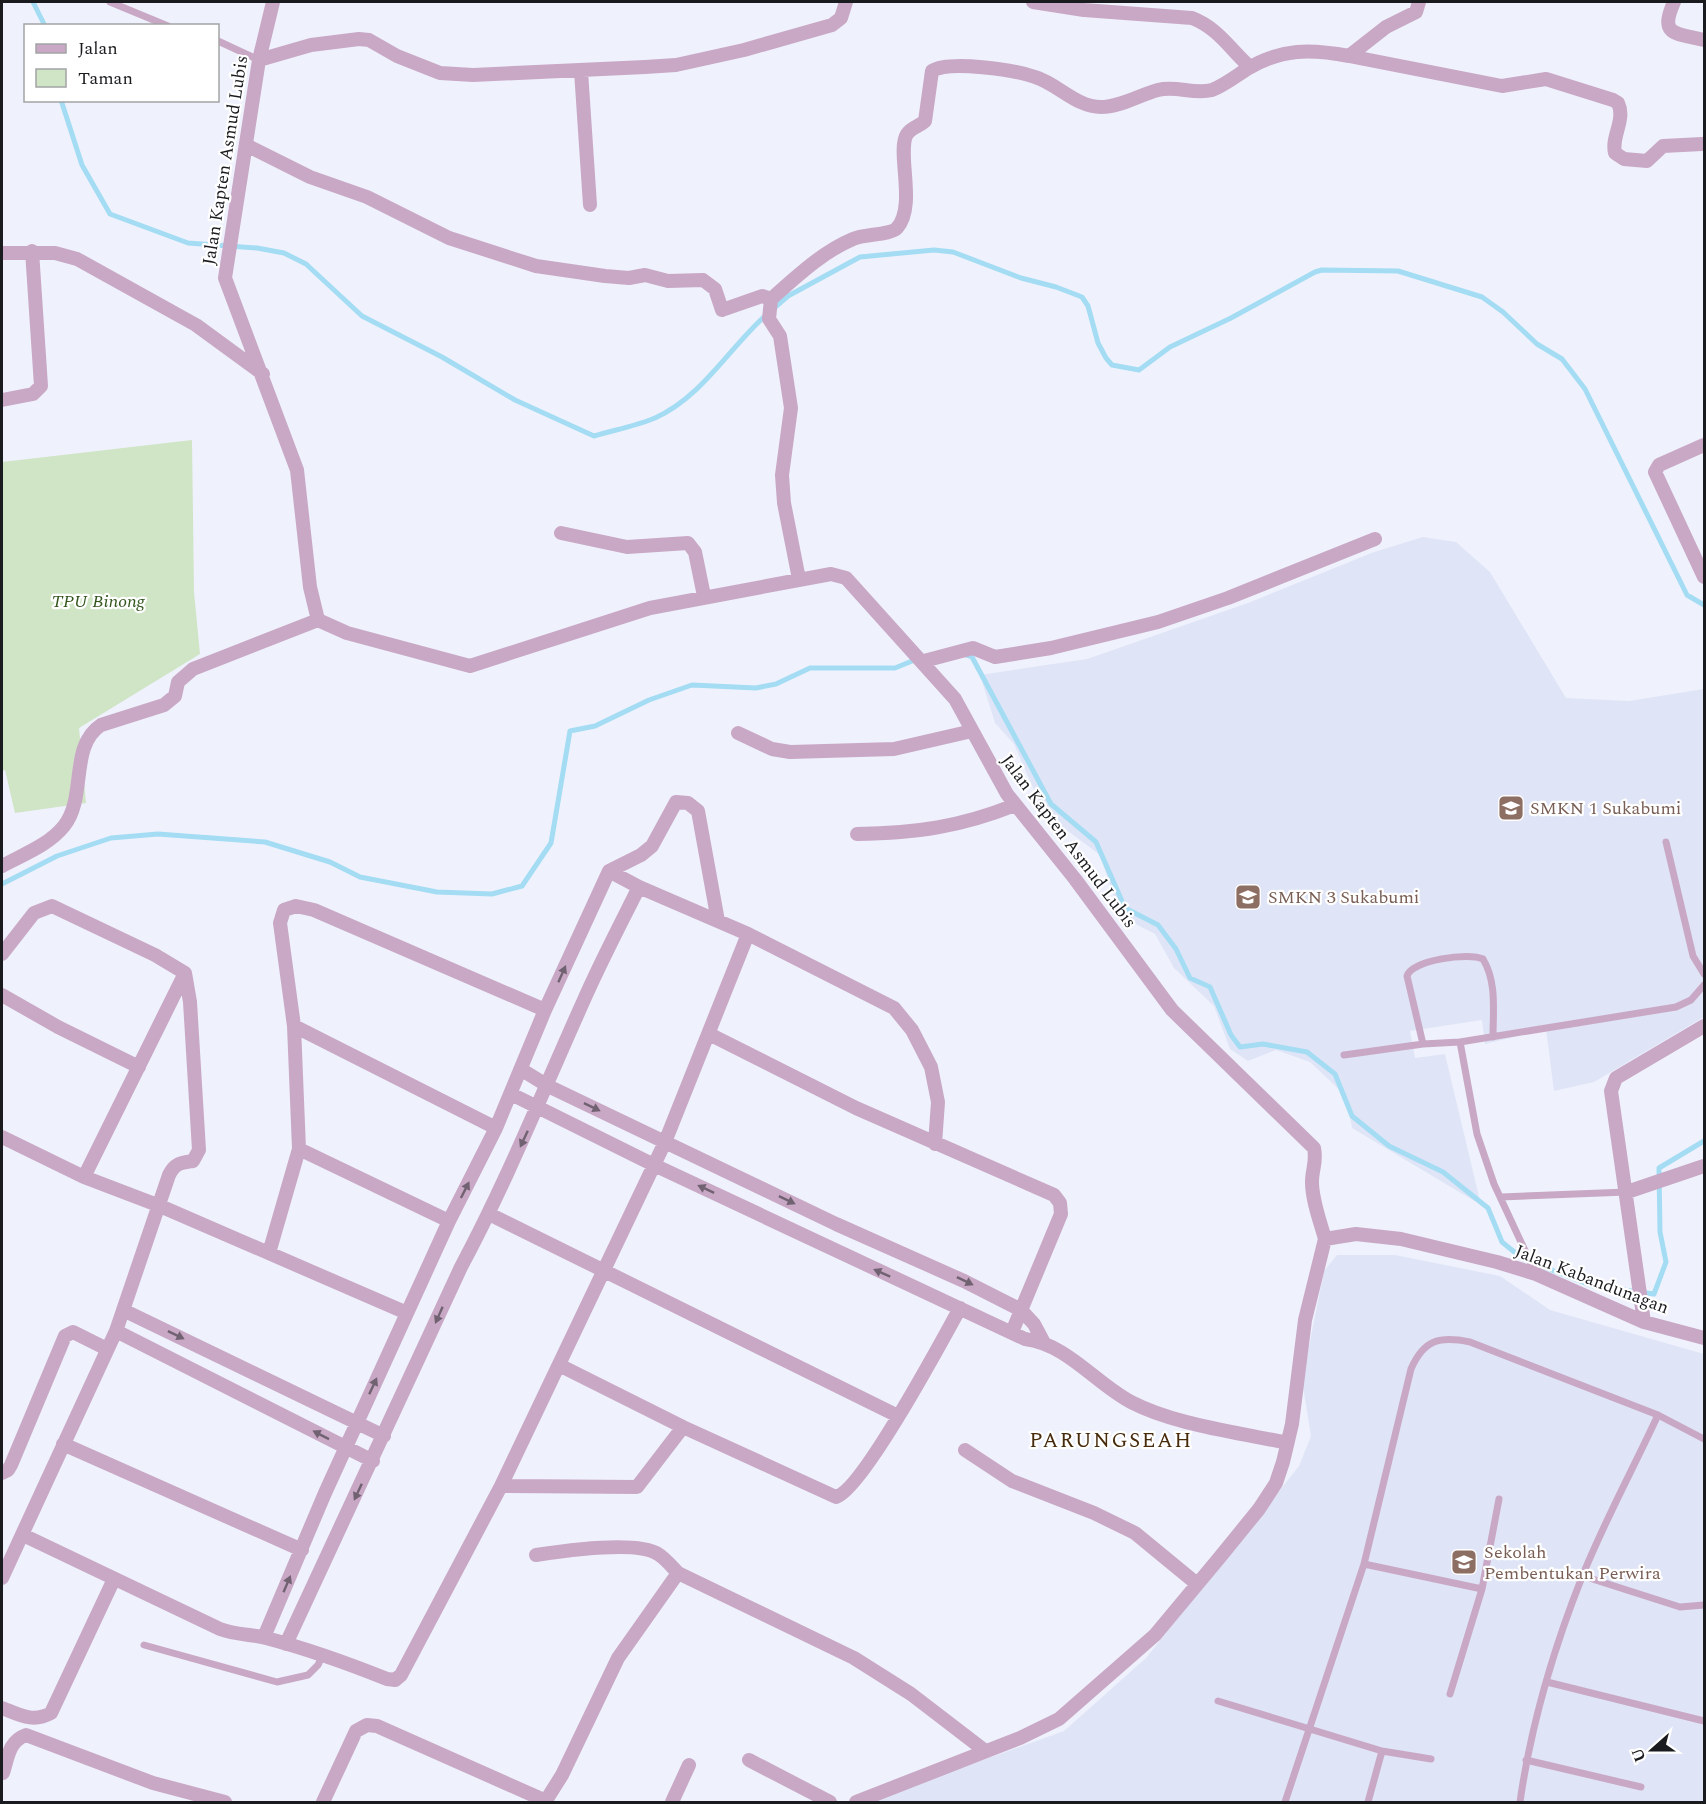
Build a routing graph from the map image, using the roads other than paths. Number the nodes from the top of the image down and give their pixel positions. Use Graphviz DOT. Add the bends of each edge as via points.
graph roads {
  1 [pos="110,2"];
  2 [pos="273,2"];
  3 [pos="846,2"];
  4 [pos="1033,2"];
  5 [pos="1419,2"];
  6 [pos="1674,2"];
  7 [pos="163,24"];
  8 [pos="1704,40"];
  9 [pos="219,41"];
  10 [pos="1349,56"];
  11 [pos="259,60"];
  12 [pos="1250,67"];
  13 [pos="581,71"];
  14 [pos="1702,144"];
  15 [pos="246,145"];
  16 [pos="590,205"];
  17 [pos="32,251"];
  18 [pos="2,253"];
  19 [pos="771,299"];
  20 [pos="263,374"];
  21 [pos="2,400"];
  22 [pos="1704,445"];
  23 [pos="561,533"];
  24 [pos="1375,538"];
  25 [pos="1704,578"];
  26 [pos="799,579"];
  27 [pos="704,596"];
  28 [pos="318,620"];
  29 [pos="924,662"];
  30 [pos="972,731"];
  31 [pos="738,733"];
  32 [pos="1015,805"];
  33 [pos="857,834"];
  34 [pos="1666,842"];
  35 [pos="2,866"];
  36 [pos="609,871"];
  37 [pos="639,887"];
  38 [pos="717,921"];
  39 [pos="748,934"];
  40 [pos="2,954"];
  41 [pos="185,973"];
  42 [pos="1704,974"];
  43 [pos="1704,985"];
  44 [pos="2,995"];
  45 [pos="545,1010"];
  46 [pos="294,1026"];
  47 [pos="1704,1026"];
  48 [pos="708,1034"];
  49 [pos="1493,1036"];
  50 [pos="1460,1042"];
  51 [pos="1423,1044"];
  52 [pos="1344,1055"];
  53 [pos="139,1067"];
  54 [pos="522,1070"];
  55 [pos="548,1086"];
  56 [pos="512,1094"];
  57 [pos="538,1107"];
  58 [pos="496,1128"];
  59 [pos="2,1137"];
  60 [pos="665,1142"];
  61 [pos="935,1144"];
  62 [pos="299,1149"];
  63 [pos="654,1165"];
  64 [pos="1704,1166"];
  65 [pos="84,1177"];
  66 [pos="765,1189"];
  67 [pos="1627,1192"];
  68 [pos="1501,1197"];
  69 [pos="160,1206"];
  70 [pos="754,1213"];
  71 [pos="489,1214"];
  72 [pos="449,1221"];
  73 [pos="1325,1239"];
  74 [pos="269,1254"];
  75 [pos="604,1270"];
  76 [pos="1536,1274"];
  77 [pos="960,1308"];
  78 [pos="123,1310"];
  79 [pos="1022,1310"];
  80 [pos="407,1313"];
  81 [pos="1644,1322"];
  82 [pos="116,1331"];
  83 [pos="1012,1332"];
  84 [pos="1704,1338"];
  85 [pos="1043,1341"];
  86 [pos="107,1349"];
  87 [pos="559,1365"];
  88 [pos="1658,1415"];
  89 [pos="898,1416"];
  90 [pos="356,1424"];
  91 [pos="684,1427"];
  92 [pos="384,1436"];
  93 [pos="1704,1439"];
  94 [pos="1287,1443"];
  95 [pos="63,1444"];
  96 [pos="345,1448"];
  97 [pos="965,1450"];
  98 [pos="373,1461"];
  99 [pos="2,1473"];
  100 [pos="501,1486"];
  101 [pos="1500,1499"];
  102 [pos="23,1535"];
  103 [pos="302,1550"];
  104 [pos="536,1555"];
  105 [pos="1364,1564"];
  106 [pos="678,1573"];
  107 [pos="1583,1576"];
  108 [pos="2,1578"];
  109 [pos="114,1579"];
  110 [pos="1197,1584"];
  111 [pos="1482,1589"];
  112 [pos="1704,1605"];
  113 [pos="264,1637"];
  114 [pos="286,1644"];
  115 [pos="144,1645"];
  116 [pos="323,1654"];
  117 [pos="1547,1682"];
  118 [pos="1450,1694"];
  119 [pos="1218,1701"];
  120 [pos="2,1708"];
  121 [pos="1704,1721"];
  122 [pos="1309,1730"];
  123 [pos="984,1750"];
  124 [pos="1382,1751"];
  125 [pos="1431,1759"];
  126 [pos="749,1760"];
  127 [pos="1526,1760"];
  128 [pos="689,1765"];
  129 [pos="3,1773"];
  130 [pos="1641,1787"];
  131 [pos="545,1802"];
  132 [pos="225,1803"];
  133 [pos="323,1803"];
  134 [pos="672,1803"];
  135 [pos="830,1803"];
  136 [pos="856,1803"];
  137 [pos="1285,1803"];
  138 [pos="1368,1803"];
  139 [pos="1520,1803"];
  1 -- 7 [label="lane"];
  2 -- 11 [label="street, Jalan Kapten Asmud Lubis"];
  3 -- 13 [label="street" via="841,18 832,25 744,50 676,65"];
  4 -- 12 [label="street" via="1192,18 1216,31"];
  5 -- 10 [label="street" via="1416,12 1386,27"];
  6 -- 8 [label="street" via="1666,22 1668,27 1672,32"];
  9 -- 11 [label="lane"];
  10 -- 12 [label="street" via="1300,50"];
  10 -- 14 [label="street" via="1502,86 1546,79 1613,100 1621,115 1614,148 1624,159 1647,161 1664,146"];
  11 -- 13 [label="street" via="311,45 359,39 440,73"];
  11 -- 15 [label="street, Jalan Kapten Asmud Lubis"];
  12 -- 19 [label="street" via="1211,90 1160,89 1102,107 1085,105 1035,76 966,65 938,67 932,71 925,121 905,137 906,205 898,227 893,232 855,238 828,251"];
  13 -- 16 [label="street"];
  15 -- 19 [label="street" via="310,177 367,197 449,238 536,266 629,278 645,275 668,281 703,279 715,289 722,310 762,296"];
  15 -- 20 [label="street, Jalan Kapten Asmud Lubis" via="225,278"];
  17 -- 18 [label="street"];
  17 -- 20 [label="street" via="77,259 186,320"];
  17 -- 21 [label="street" via="41,386 33,394"];
  19 -- 26 [label="street" via="769,319 780,336 791,408 782,475"];
  20 -- 28 [label="street, Jalan Kapten Asmud Lubis" via="297,470 310,587"];
  22 -- 25 [label="street" via="1659,465 1655,472"];
  23 -- 27 [label="street" via="627,546 688,543 695,552"];
  24 -- 29 [label="street" via="1158,622 1051,648 995,657 973,648"];
  26 -- 27 [label="street, Jalan Kapten Asmud Lubis"];
  26 -- 29 [label="street, Jalan Kapten Asmud Lubis" via="831,574 846,578"];
  27 -- 28 [label="street, Jalan Kapten Asmud Lubis" via="650,608 470,666 348,633"];
  28 -- 35 [label="street" via="193,669 178,682 175,696 164,705 92,731 84,746 76,797 65,825 46,842"];
  29 -- 30 [label="street, Jalan Kapten Asmud Lubis" via="963,710"];
  30 -- 31 [label="street" via="894,749 790,752 772,749"];
  30 -- 32 [label="street, Jalan Kapten Asmud Lubis" via="995,777"];
  32 -- 33 [label="street" via="975,821 943,828 905,834"];
  32 -- 73 [label="street, Jalan Kapten Asmud Lubis" via="1172,1010 1314,1148 1312,1186"];
  34 -- 42 [label="lane" via="1693,956"];
  36 -- 37 [label="street"];
  36 -- 38 [label="street" via="652,846 671,807 688,802 698,811 701,822"];
  45 -- 36 [label="street, one-way"];
  37 -- 38 [label="street"];
  37 -- 55 [label="street" via="583,1001"];
  38 -- 39 [label="street"];
  39 -- 48 [label="street"];
  39 -- 61 [label="street" via="894,1008 912,1030 931,1067 938,1102"];
  40 -- 41 [label="street" via="34,913 52,906"];
  41 -- 53 [label="street"];
  41 -- 69 [label="street" via="199,1150 193,1161 173,1167"];
  43 -- 49 [label="lane" via="1691,1000 1676,1007"];
  44 -- 53 [label="street"];
  45 -- 46 [label="street" via="314,910 296,906 284,910 280,923"];
  45 -- 54 [label="street"];
  46 -- 58 [label="street"];
  46 -- 62 [label="street"];
  47 -- 67 [label="street" via="1612,1083"];
  48 -- 60 [label="street"];
  48 -- 61 [label="street"];
  49 -- 50 [label="lane"];
  49 -- 51 [label="lane" via="1488,967 1483,959 1466,956 1416,965 1409,971"];
  50 -- 51 [label="lane"];
  50 -- 68 [label="lane" via="1477,1134"];
  51 -- 52 [label="lane"];
  53 -- 65 [label="street"];
  54 -- 55 [label="street"];
  54 -- 56 [label="street"];
  55 -- 57 [label="street"];
  55 -- 60 [label="street, one-way"];
  56 -- 57 [label="street"];
  56 -- 58 [label="street"];
  57 -- 63 [label="street"];
  57 -- 71 [label="street, one-way"];
  72 -- 58 [label="street, one-way"];
  59 -- 65 [label="street"];
  60 -- 63 [label="street"];
  60 -- 66 [label="street"];
  61 -- 79 [label="street" via="1058,1199 1061,1214"];
  62 -- 72 [label="street"];
  62 -- 74 [label="street"];
  70 -- 63 [label="street, one-way"];
  63 -- 75 [label="street"];
  64 -- 67 [label="street"];
  65 -- 69 [label="street"];
  66 -- 70 [label="street"];
  66 -- 79 [label="street, one-way"];
  67 -- 68 [label="lane"];
  67 -- 81 [label="street"];
  68 -- 76 [label="lane"];
  69 -- 74 [label="street"];
  69 -- 78 [label="street"];
  77 -- 70 [label="street, one-way"];
  71 -- 75 [label="street"];
  71 -- 92 [label="street, one-way"];
  72 -- 80 [label="street"];
  73 -- 76 [label="street, Jalan Kabandunagan" via="1356,1234 1401,1239"];
  73 -- 94 [label="street" via="1305,1320"];
  74 -- 80 [label="street"];
  75 -- 87 [label="street"];
  75 -- 89 [label="street"];
  76 -- 81 [label="street, Jalan Kabandunagan"];
  77 -- 83 [label="street"];
  77 -- 89 [label="street"];
  78 -- 82 [label="street"];
  78 -- 90 [label="street, one-way"];
  79 -- 83 [label="street"];
  79 -- 85 [label="street"];
  90 -- 80 [label="street, one-way"];
  81 -- 84 [label="street, Jalan Kabandunagan"];
  82 -- 86 [label="street"];
  96 -- 82 [label="street, one-way"];
  83 -- 85 [label="street" via="1025,1339"];
  85 -- 94 [label="street" via="1131,1402"];
  86 -- 95 [label="street"];
  86 -- 99 [label="street" via="73,1332 65,1336 11,1465"];
  87 -- 91 [label="street"];
  87 -- 100 [label="street"];
  88 -- 93 [label="lane"];
  88 -- 105 [label="lane" via="1470,1342 1449,1338 1434,1341 1418,1352 1411,1369"];
  88 -- 107 [label="lane"];
  89 -- 91 [label="street" via="849,1489 836,1497"];
  90 -- 92 [label="street"];
  90 -- 96 [label="street"];
  91 -- 100 [label="street" via="637,1487"];
  92 -- 98 [label="street"];
  94 -- 110 [label="street" via="1276,1484"];
  95 -- 102 [label="street"];
  95 -- 103 [label="street"];
  96 -- 98 [label="street"];
  96 -- 103 [label="street"];
  97 -- 110 [label="street" via="1012,1481 1135,1533"];
  98 -- 114 [label="street, one-way"];
  100 -- 116 [label="street" via="401,1675 395,1680 387,1679"];
  101 -- 111 [label="lane"];
  102 -- 108 [label="street"];
  102 -- 109 [label="street"];
  113 -- 103 [label="street, one-way"];
  104 -- 106 [label="street" via="635,1548 658,1553"];
  105 -- 111 [label="lane"];
  105 -- 122 [label="lane"];
  106 -- 123 [label="street" via="854,1658 911,1694"];
  106 -- 131 [label="street" via="618,1658"];
  107 -- 112 [label="lane" via="1680,1607"];
  107 -- 117 [label="lane"];
  109 -- 113 [label="street" via="220,1629"];
  109 -- 120 [label="street" via="51,1713 40,1719 28,1719"];
  110 -- 123 [label="street" via="1155,1635 1075,1707 1040,1729"];
  111 -- 118 [label="lane"];
  113 -- 114 [label="street"];
  114 -- 116 [label="street"];
  115 -- 116 [label="lane" via="277,1682 308,1675"];
  117 -- 121 [label="lane"];
  117 -- 127 [label="lane"];
  119 -- 122 [label="lane"];
  122 -- 124 [label="lane"];
  122 -- 137 [label="lane"];
  123 -- 136 [label="street"];
  124 -- 125 [label="lane"];
  124 -- 138 [label="lane"];
  126 -- 135 [label="street"];
  127 -- 130 [label="lane"];
  127 -- 139 [label="lane"];
  128 -- 134 [label="street"];
  129 -- 132 [label="street" via="16,1739 26,1735 153,1783"];
  131 -- 133 [label="street" via="425,1745 367,1725 356,1731"];
}
